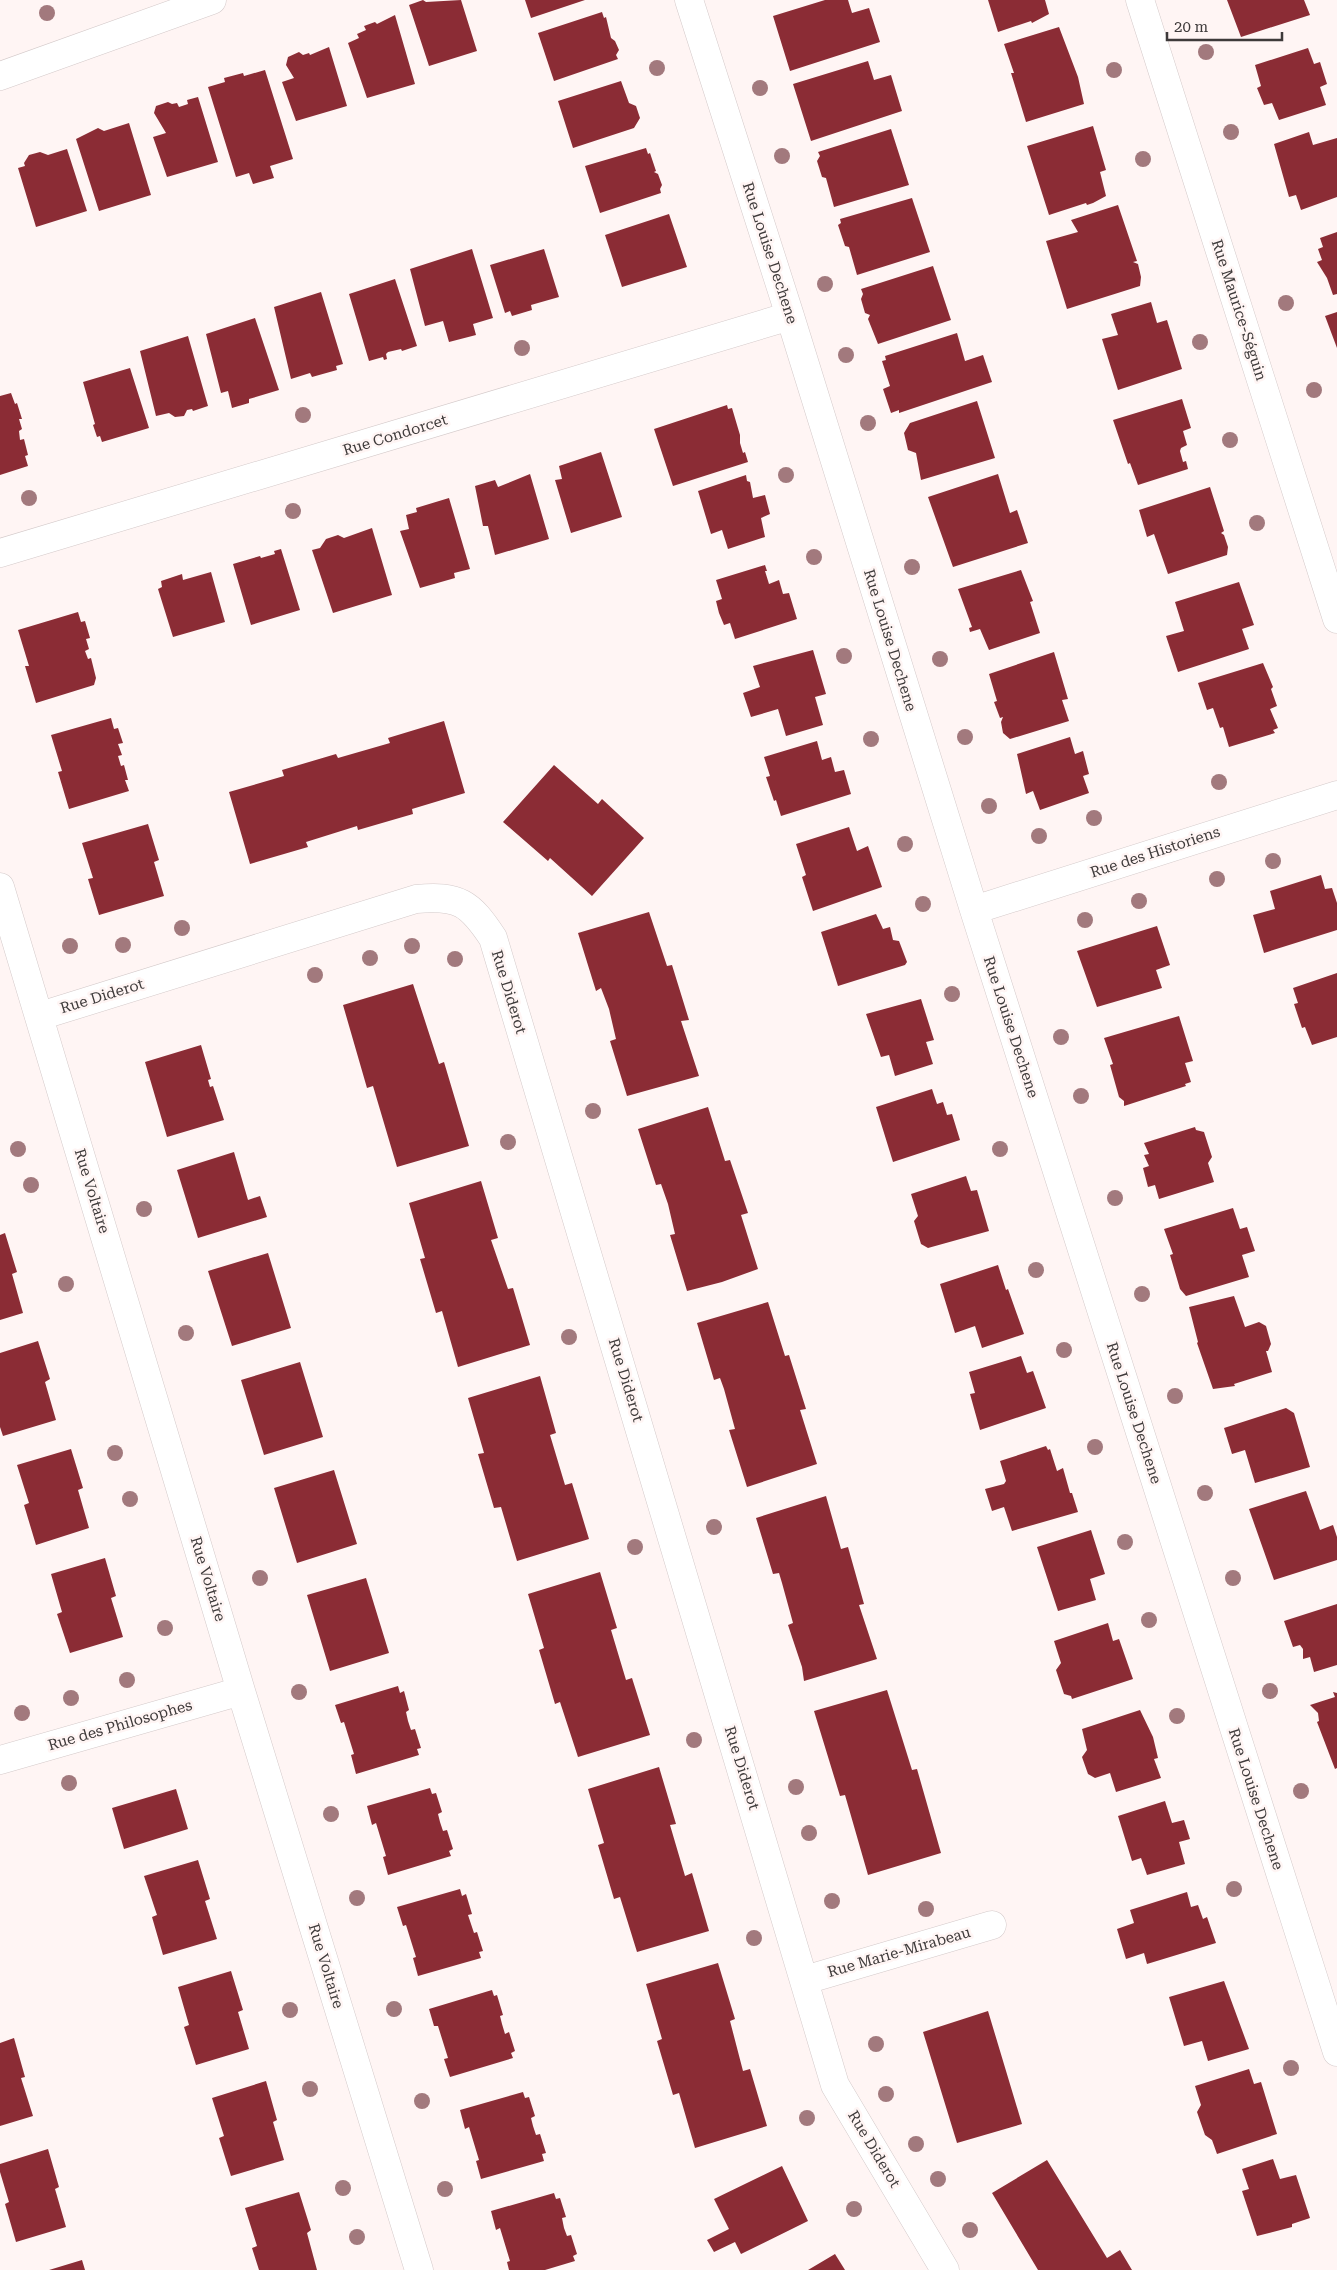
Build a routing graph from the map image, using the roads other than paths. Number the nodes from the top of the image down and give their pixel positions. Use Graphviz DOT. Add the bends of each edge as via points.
graph roads {
  1 [pos="212,0"];
  2 [pos="689,0"];
  3 [pos="1140,0"];
  4 [pos="176,6"];
  5 [pos="0,76"];
  6 [pos="790,316"];
  7 [pos="0,553"];
  8 [pos="1337,619"];
  9 [pos="1337,794"];
  10 [pos="0,887"];
  11 [pos="974,910"];
  12 [pos="40,1016"];
  13 [pos="241,1691"];
  14 [pos="0,1760"];
  15 [pos="992,1925"];
  16 [pos="805,1980"];
  17 [pos="1336,2044"];
  18 [pos="420,2270"];
  19 [pos="945,2270"];
  1 -- 4 [label="street"];
  2 -- 6 [label="street, Rue Louise Dechene"];
  3 -- 8 [label="street, Rue Maurice-Séguin"];
  4 -- 5 [label="street"];
  6 -- 7 [label="street, Rue Condorcet"];
  6 -- 11 [label="street, Rue Louise Dechene"];
  9 -- 11 [label="street, Rue des Historiens"];
  10 -- 12 [label="street, Rue Voltaire"];
  11 -- 17 [label="street, Rue Louise Dechene"];
  12 -- 13 [label="street, Rue Voltaire"];
  12 -- 16 [label="street, Rue Diderot" via="416,899 438,897 460,901 480,917 493,938"];
  13 -- 14 [label="street, Rue des Philosophes"];
  13 -- 18 [label="street, Rue Voltaire"];
  15 -- 16 [label="street, Rue Marie-Mirabeau"];
  16 -- 19 [label="street, Rue Diderot" via="835,2085"];
}
